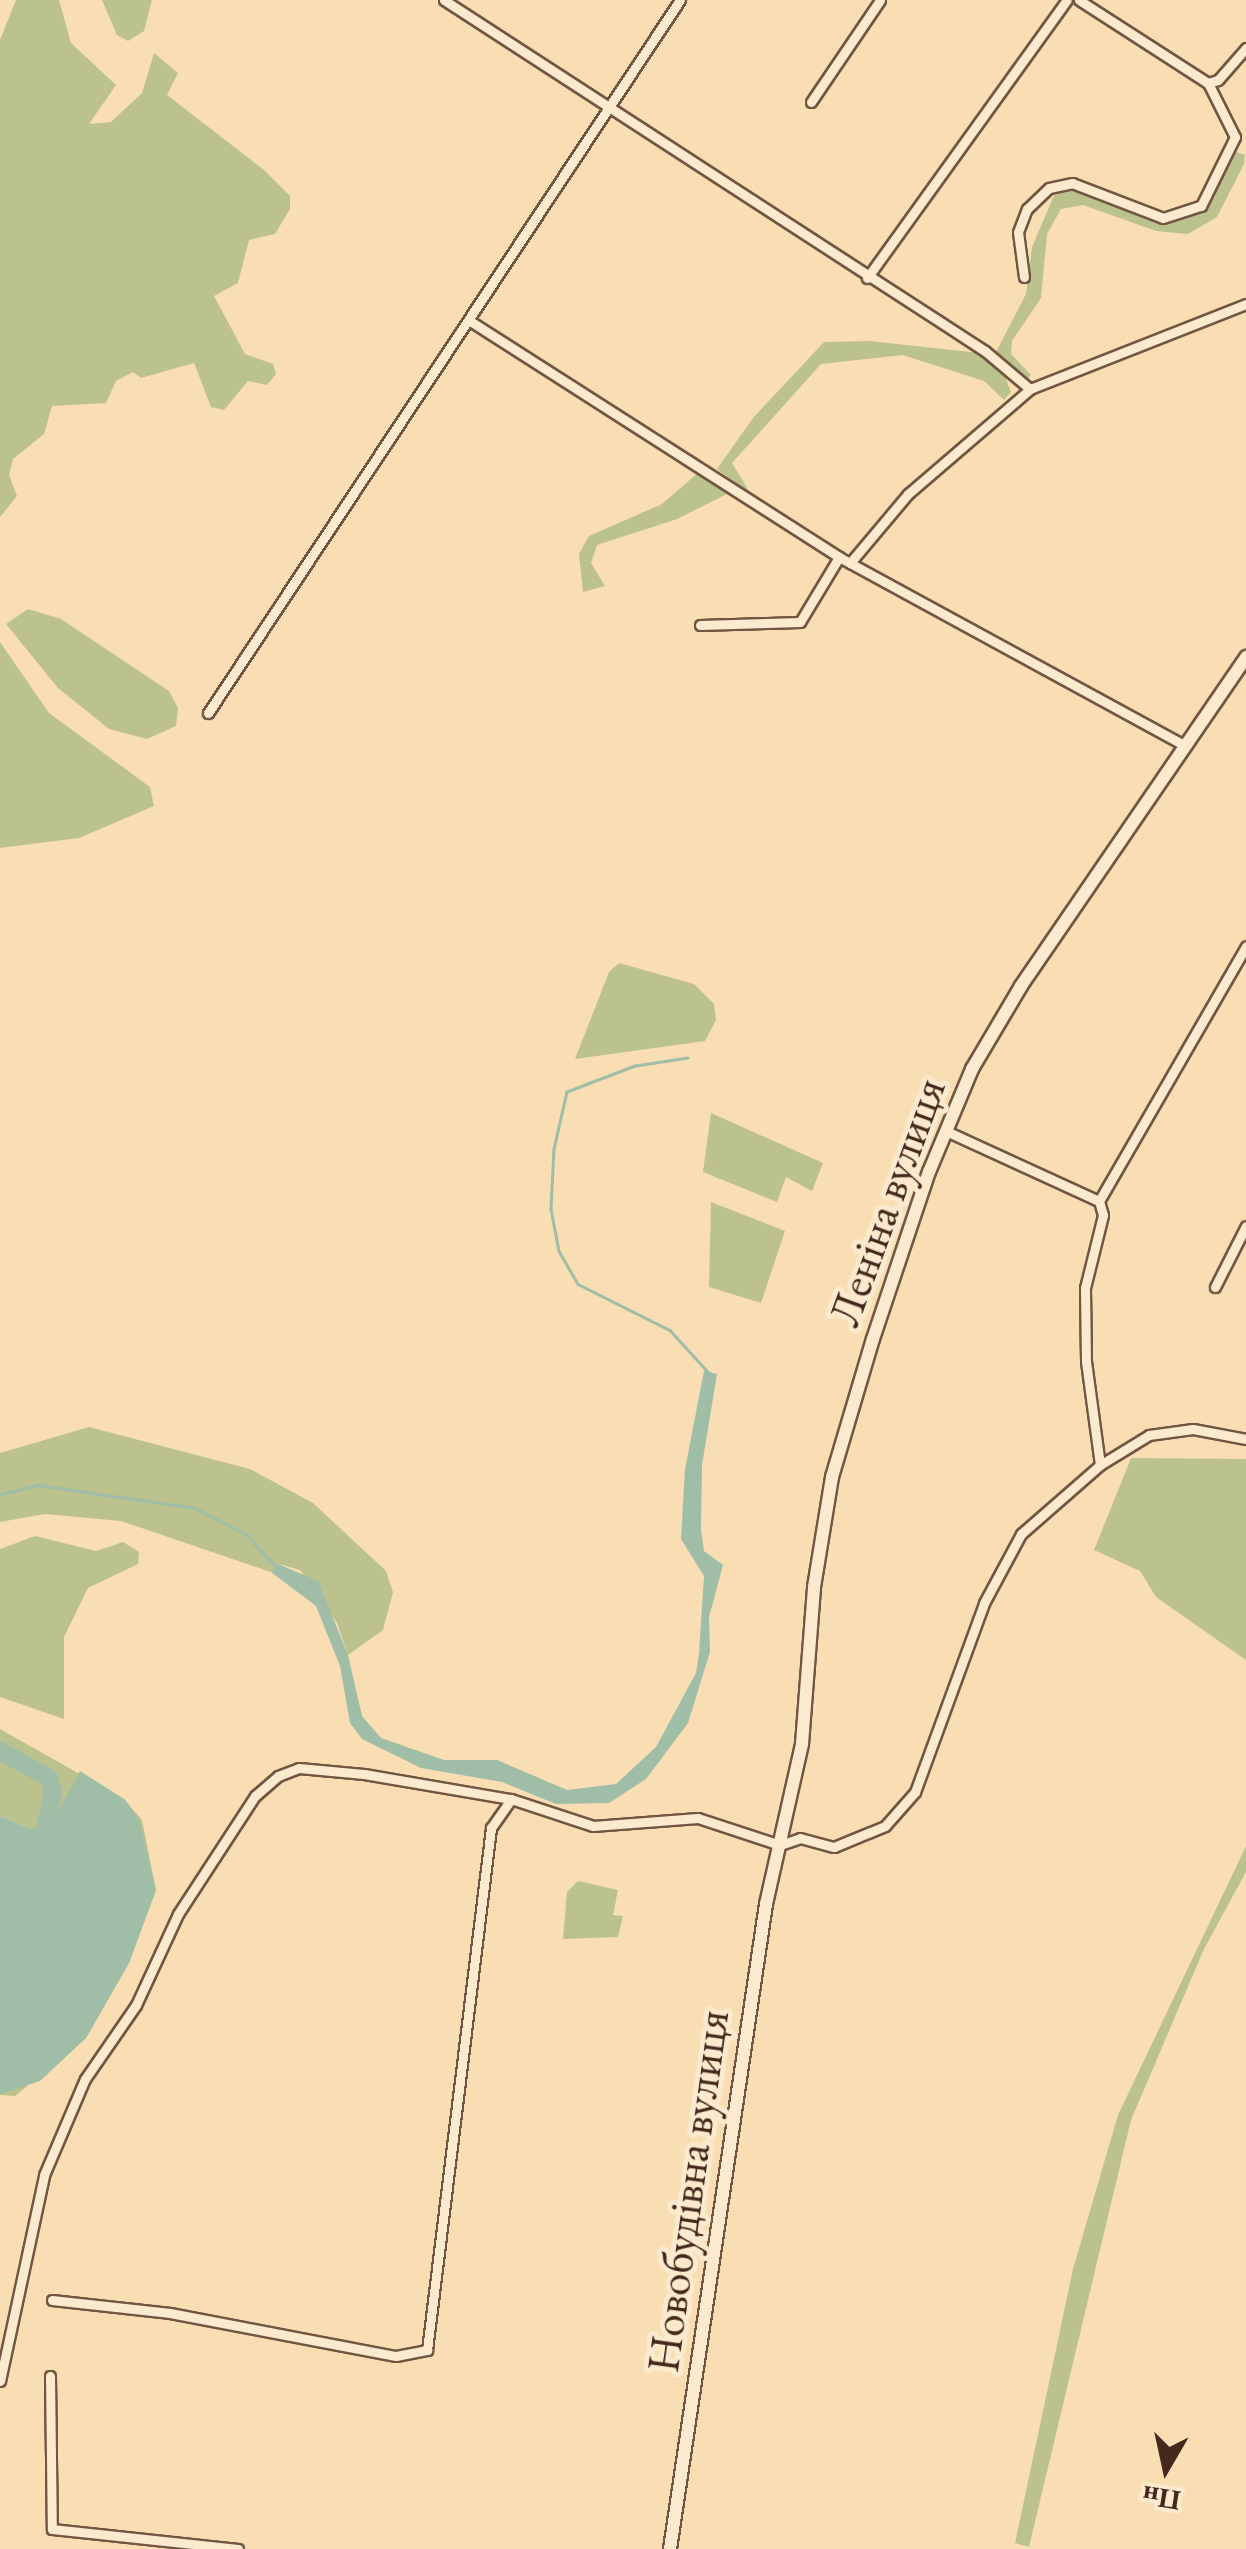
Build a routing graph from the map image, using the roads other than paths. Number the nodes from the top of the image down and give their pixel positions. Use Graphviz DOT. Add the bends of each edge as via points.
graph roads {
  1 [pos="444,0"];
  2 [pos="680,0"];
  3 [pos="880,0"];
  4 [pos="1067,0"];
  5 [pos="1079,0"];
  6 [pos="1246,48"];
  7 [pos="1208,83"];
  8 [pos="811,102"];
  9 [pos="608,108"];
  10 [pos="1024,277"];
  11 [pos="868,278"];
  12 [pos="1246,304"];
  13 [pos="470,321"];
  14 [pos="1030,390"];
  15 [pos="839,556"];
  16 [pos="850,563"];
  17 [pos="700,625"];
  18 [pos="1246,656"];
  19 [pos="208,713"];
  20 [pos="1184,745"];
  21 [pos="1246,946"];
  22 [pos="946,1131"];
  23 [pos="1099,1200"];
  24 [pos="1246,1226"];
  25 [pos="1215,1287"];
  26 [pos="1246,1439"];
  27 [pos="1100,1464"];
  28 [pos="510,1799"];
  29 [pos="780,1844"];
  30 [pos="52,2300"];
  31 [pos="50,2376"];
  32 [pos="0,2381"];
  33 [pos="238,2549"];
  34 [pos="670,2549"];
  1 -- 9 [label="street"];
  2 -- 9 [label="street"];
  3 -- 8 [label="street"];
  4 -- 11 [label="street"];
  5 -- 7 [label="street"];
  6 -- 7 [label="street"];
  7 -- 10 [label="street" via="1235,137 1201,206 1163,218 1082,186 1050,188 1027,209 1018,232"];
  9 -- 11 [label="street"];
  9 -- 13 [label="street"];
  11 -- 14 [label="street" via="984,351"];
  12 -- 14 [label="street"];
  13 -- 15 [label="street"];
  13 -- 19 [label="street"];
  14 -- 16 [label="street" via="908,494"];
  15 -- 16 [label="street"];
  15 -- 17 [label="street" via="800,622"];
  16 -- 20 [label="street"];
  18 -- 20 [label="street, Леніна вулиця"];
  20 -- 22 [label="street, Леніна вулиця" via="1001,1018"];
  21 -- 23 [label="street"];
  22 -- 23 [label="street"];
  22 -- 29 [label="street, Леніна вулиця" via="832,1477 814,1587 802,1744"];
  23 -- 27 [label="street" via="1104,1215 1085,1288 1086,1362"];
  24 -- 25 [label="street"];
  26 -- 27 [label="street" via="1193,1429 1149,1436"];
  27 -- 29 [label="street" via="1021,1534 984,1603 915,1792 886,1826 834,1847 800,1838"];
  28 -- 29 [label="street" via="592,1826 698,1818"];
  28 -- 30 [label="street" via="491,1828 426,2350 396,2356 170,2313"];
  28 -- 32 [label="street" via="299,1768 255,1796 178,1914 136,2005 85,2079 44,2175"];
  29 -- 34 [label="street, Новобудівна вулиця"];
  31 -- 33 [label="street" via="52,2529"];
}
